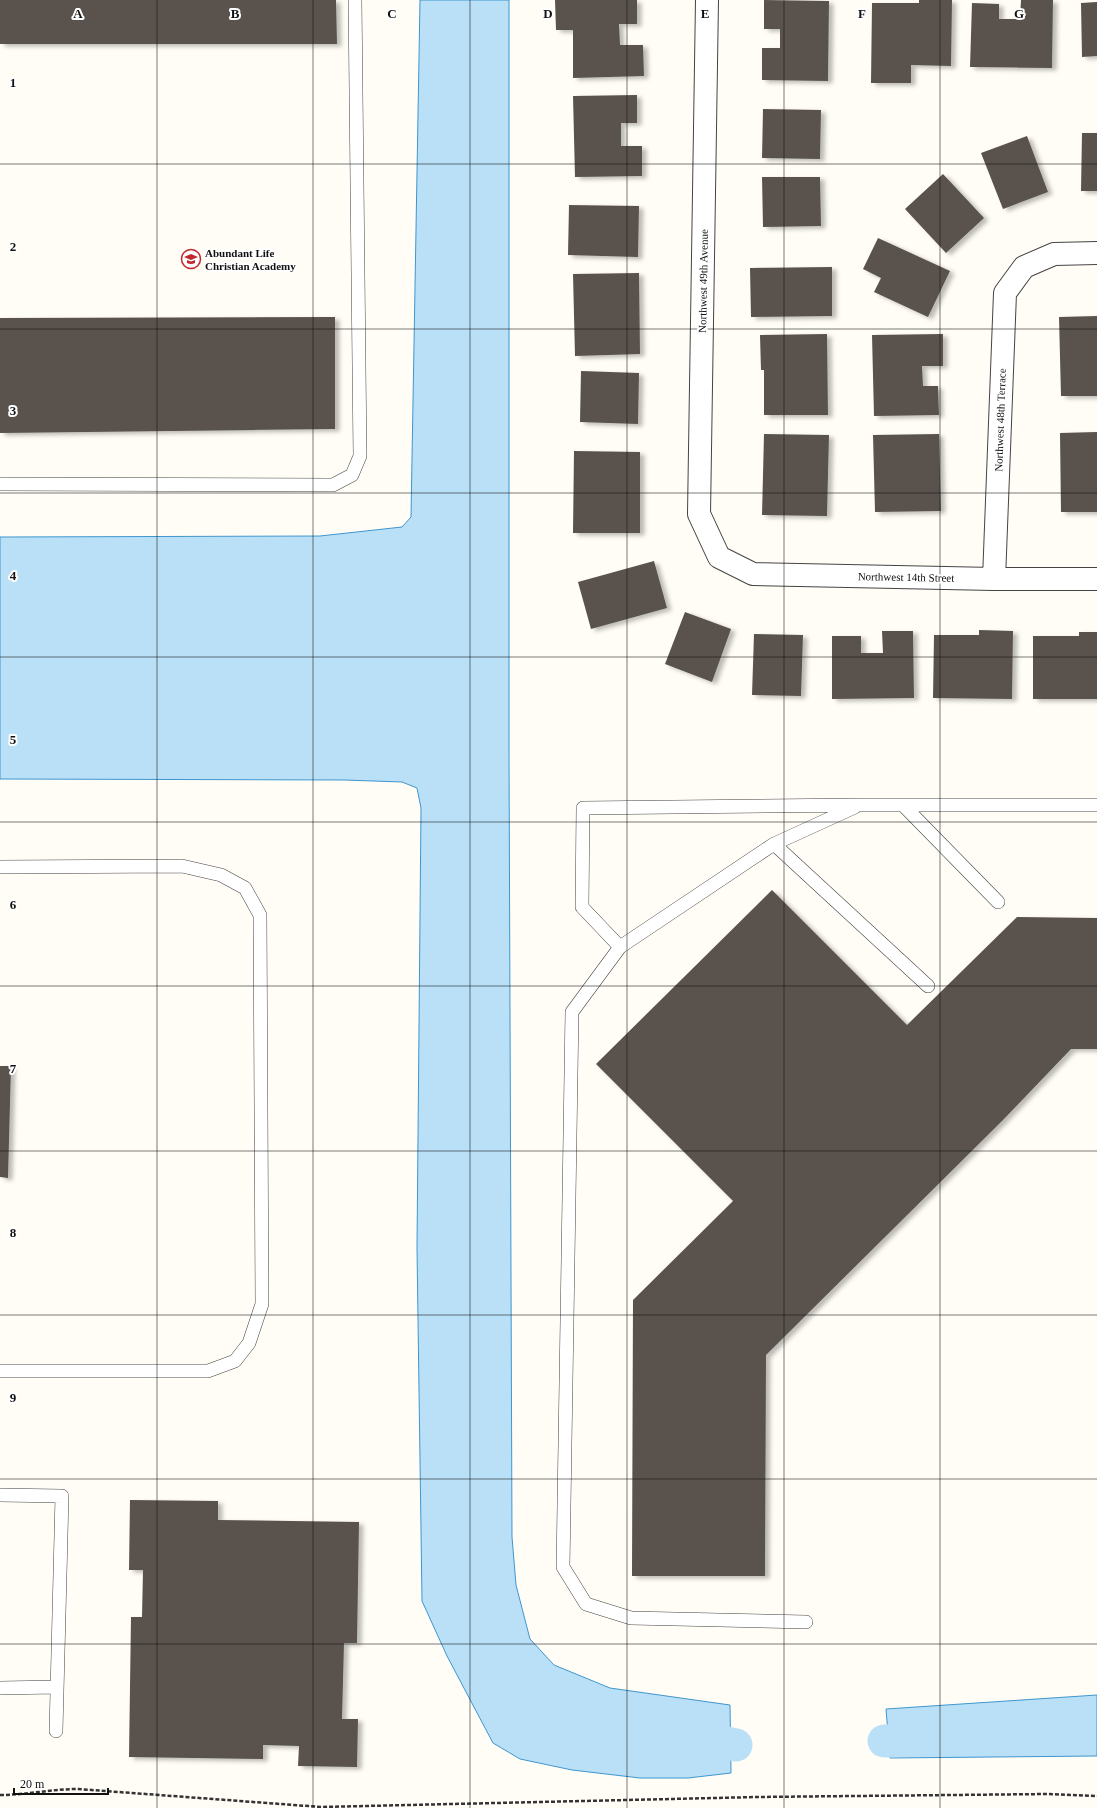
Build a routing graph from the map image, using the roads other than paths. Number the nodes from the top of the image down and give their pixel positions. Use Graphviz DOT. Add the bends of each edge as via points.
graph roads {
  1 [pos="355,0"];
  2 [pos="707,0"];
  3 [pos="1097,253"];
  4 [pos="0,484"];
  5 [pos="719,557"];
  6 [pos="994,579"];
  7 [pos="1097,579"];
  8 [pos="859,805"];
  9 [pos="903,805"];
  10 [pos="1097,805"];
  11 [pos="774,844"];
  12 [pos="0,867"];
  13 [pos="998,902"];
  14 [pos="620,948"];
  15 [pos="928,986"];
  16 [pos="0,1371"];
  17 [pos="0,1495"];
  18 [pos="806,1622"];
  19 [pos="56,1687"];
  20 [pos="0,1688"];
  21 [pos="56,1731"];
  1 -- 4 [label="lane" via="360,456 352,475 333,485"];
  2 -- 5 [label="street, Northwest 49th Avenue" via="699,514"];
  3 -- 6 [label="street, Northwest 48th Terrace" via="1054,254 1024,267 1005,293"];
  5 -- 6 [label="street, Northwest 14th Street" via="753,574"];
  6 -- 7 [label="street, Northwest 14th Street"];
  8 -- 9 [label="lane"];
  8 -- 11 [label="lane"];
  8 -- 14 [label="lane" via="583,808 582,907"];
  9 -- 10 [label="lane"];
  9 -- 13 [label="lane"];
  11 -- 14 [label="lane"];
  11 -- 15 [label="lane"];
  12 -- 16 [label="lane" via="182,866 221,875 245,888 260,915 262,1304 249,1343 235,1361 208,1371"];
  14 -- 18 [label="lane" via="572,1012 563,1566 586,1604 631,1618"];
  17 -- 19 [label="lane" via="62,1496"];
  19 -- 20 [label="lane"];
  19 -- 21 [label="lane"];
}
